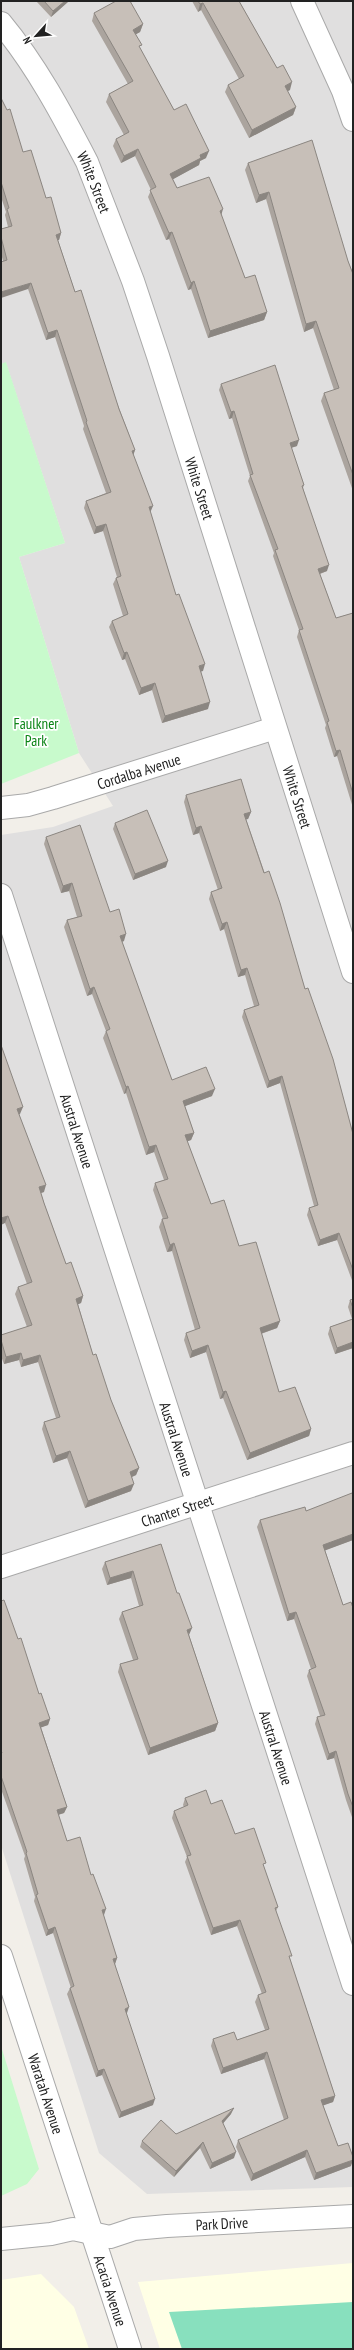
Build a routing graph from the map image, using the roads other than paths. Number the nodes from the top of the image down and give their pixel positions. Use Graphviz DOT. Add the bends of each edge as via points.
graph roads {
  1 [pos="302,1"];
  2 [pos="1,23"];
  3 [pos="353,120"];
  4 [pos="275,728"];
  5 [pos="1,808"];
  6 [pos="1,895"];
  7 [pos="353,972"];
  8 [pos="353,1453"];
  9 [pos="198,1504"];
  10 [pos="1,1567"];
  11 [pos="1,1956"];
  12 [pos="353,1984"];
  13 [pos="353,2216"];
  14 [pos="92,2233"];
  15 [pos="1,2239"];
  16 [pos="130,2349"];
  1 -- 3 [label="street" via="343,91"];
  2 -- 4 [label="street, White Street" via="31,63 87,162 158,356"];
  4 -- 5 [label="street, Cordalba Avenue" via="53,798 28,805"];
  4 -- 7 [label="street, White Street"];
  6 -- 9 [label="street, Austral Avenue"];
  8 -- 9 [label="street, Chanter Street"];
  9 -- 10 [label="street, Chanter Street"];
  9 -- 12 [label="street, Austral Avenue"];
  11 -- 14 [label="street, Waratah Avenue"];
  13 -- 14 [label="street, Park Drive" via="167,2226 134,2229 110,2237"];
  14 -- 15 [label="street, Park Drive" via="73,2229 58,2234"];
  14 -- 16 [label="street, Acacia Avenue"];
}
